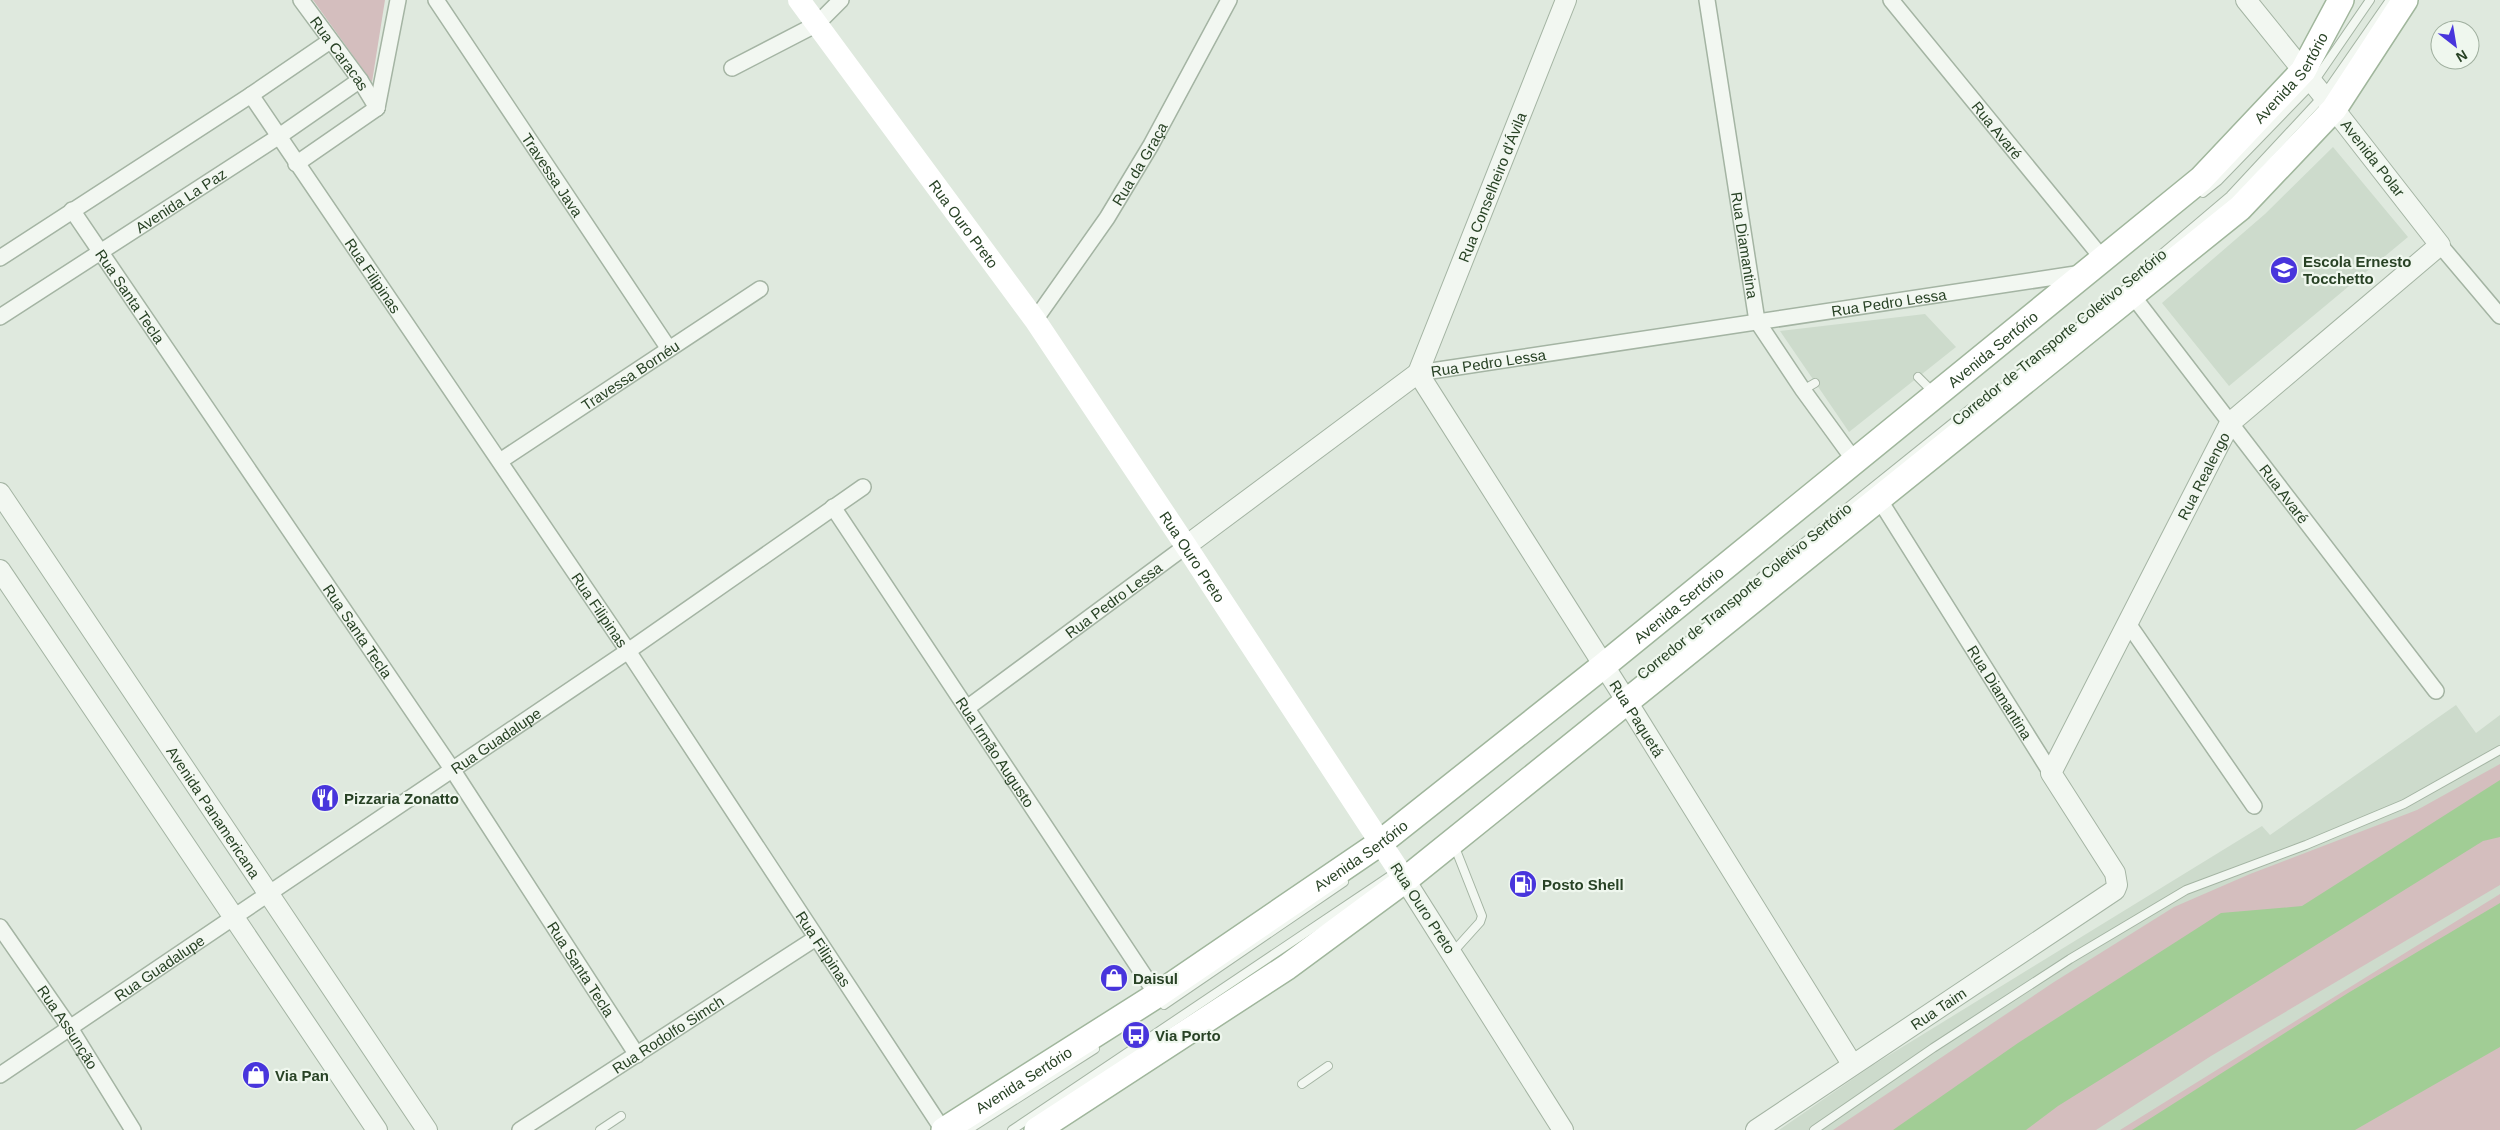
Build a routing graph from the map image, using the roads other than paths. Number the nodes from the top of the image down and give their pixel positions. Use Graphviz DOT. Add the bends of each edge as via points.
graph roads {
  1 [pos="301,0"];
  2 [pos="398,0"];
  3 [pos="436,0"];
  4 [pos="800,0"];
  5 [pos="841,0"];
  6 [pos="1229,0"];
  7 [pos="1566,0"];
  8 [pos="1707,0"];
  9 [pos="1890,0"];
  10 [pos="2246,0"];
  11 [pos="2342,0"];
  12 [pos="2370,0"];
  13 [pos="2390,0"];
  14 [pos="2405,0"];
  15 [pos="817,24"];
  16 [pos="330,41"];
  17 [pos="732,68"];
  18 [pos="360,80"];
  19 [pos="2319,89"];
  20 [pos="250,96"];
  21 [pos="377,108"];
  22 [pos="278,137"];
  23 [pos="296,164"];
  24 [pos="2195,200"];
  25 [pos="72,210"];
  26 [pos="2440,244"];
  27 [pos="101,251"];
  28 [pos="0,258"];
  29 [pos="2100,267"];
  30 [pos="760,289"];
  31 [pos="2129,290"];
  32 [pos="2500,316"];
  33 [pos="0,317"];
  34 [pos="1034,320"];
  35 [pos="1757,321"];
  36 [pos="669,349"];
  37 [pos="1418,373"];
  38 [pos="1918,377"];
  39 [pos="1936,394"];
  40 [pos="1979,402"];
  41 [pos="2230,422"];
  42 [pos="500,461"];
  43 [pos="1857,465"];
  44 [pos="863,487"];
  45 [pos="0,493"];
  46 [pos="1875,493"];
  47 [pos="833,507"];
  48 [pos="1186,546"];
  49 [pos="0,570"];
  50 [pos="1757,581"];
  51 [pos="2128,622"];
  52 [pos="628,651"];
  53 [pos="1614,684"];
  54 [pos="2436,691"];
  55 [pos="967,708"];
  56 [pos="2500,750"];
  57 [pos="452,769"];
  58 [pos="2050,773"];
  59 [pos="2254,806"];
  60 [pos="1452,841"];
  61 [pos="1393,859"];
  62 [pos="1354,876"];
  63 [pos="2117,885"];
  64 [pos="267,894"];
  65 [pos="234,917"];
  66 [pos="0,927"];
  67 [pos="816,938"];
  68 [pos="1453,953"];
  69 [pos="1158,1002"];
  70 [pos="70,1028"];
  71 [pos="1101,1045"];
  72 [pos="637,1054"];
  73 [pos="1852,1064"];
  74 [pos="1328,1066"];
  75 [pos="0,1075"];
  76 [pos="1302,1084"];
  77 [pos="621,1116"];
  78 [pos="133,1130"];
  79 [pos="377,1130"];
  80 [pos="427,1130"];
  81 [pos="520,1130"];
  82 [pos="600,1130"];
  83 [pos="944,1130"];
  84 [pos="968,1130"];
  85 [pos="1012,1130"];
  86 [pos="1037,1130"];
  87 [pos="1563,1130"];
  88 [pos="1756,1130"];
  89 [pos="1814,1130"];
  1 -- 16 [label="street, Rua Caracas"];
  2 -- 21 [label="street"];
  3 -- 36 [label="street, Travessa Java"];
  4 -- 15 [label="main road, Rua Ouro Preto"];
  5 -- 15 [label="street"];
  6 -- 34 [label="street, Rua da Graça" via="1151,145 1107,218"];
  7 -- 37 [label="street, Rua Conselheiro d'Ávila"];
  8 -- 35 [label="street, Rua Diamantina"];
  9 -- 29 [label="street, Rua Avaré"];
  10 -- 19 [label="street, Avenida Polar"];
  11 -- 19 [label="main road, Avenida Sertório"];
  12 -- 19 [label="lane"];
  13 -- 19 [label="lane"];
  14 -- 19 [label="main road, Avenida Sertório"];
  15 -- 17 [label="street"];
  15 -- 34 [label="main road, Rua Ouro Preto"];
  16 -- 18 [label="street, Rua Caracas"];
  16 -- 20 [label="street"];
  18 -- 21 [label="street, Rua Caracas"];
  18 -- 22 [label="street, Avenida La Paz"];
  19 -- 24 [label="lane"];
  19 -- 26 [label="street, Avenida Polar"];
  19 -- 29 [label="main road, Avenida Sertório" via="2202,179"];
  19 -- 31 [label="main road, Avenida Sertório" via="2240,208"];
  20 -- 22 [label="street, Rua Filipinas"];
  20 -- 25 [label="street"];
  21 -- 23 [label="street"];
  22 -- 23 [label="street, Rua Filipinas"];
  22 -- 27 [label="street, Avenida La Paz"];
  23 -- 42 [label="street, Rua Filipinas"];
  25 -- 27 [label="street, Rua Santa Tecla"];
  25 -- 28 [label="street"];
  26 -- 32 [label="street, Avenida Polar"];
  26 -- 41 [label="street, Rua Realengo"];
  27 -- 33 [label="street, Avenida La Paz"];
  27 -- 57 [label="street, Rua Santa Tecla"];
  29 -- 35 [label="street, Rua Pedro Lessa"];
  29 -- 39 [label="main road, Avenida Sertório"];
  30 -- 36 [label="street, Travessa Bornéu"];
  31 -- 41 [label="street, Rua Avaré"];
  31 -- 46 [label="main road, Avenida Sertório"];
  34 -- 48 [label="main road, Rua Ouro Preto"];
  35 -- 37 [label="street, Rua Pedro Lessa"];
  35 -- 43 [label="street, Rua Diamantina" via="1809,386"];
  36 -- 42 [label="street, Travessa Bornéu"];
  37 -- 48 [label="street, Rua Pedro Lessa"];
  37 -- 53 [label="street, Rua Paquetá"];
  38 -- 39 [label="lane"];
  39 -- 43 [label="main road, Avenida Sertório"];
  40 -- 46 [label="lane, Corredor de Transporte Coletivo Sertório"];
  41 -- 51 [label="street, Rua Realengo"];
  41 -- 54 [label="street, Rua Avaré"];
  42 -- 52 [label="street, Rua Filipinas"];
  43 -- 53 [label="main road, Avenida Sertório"];
  44 -- 47 [label="street, Rua Guadalupe"];
  45 -- 64 [label="street, Avenida Panamericana"];
  46 -- 50 [label="lane, Corredor de Transporte Coletivo Sertório"];
  46 -- 53 [label="main road, Avenida Sertório"];
  46 -- 58 [label="street, Rua Diamantina"];
  47 -- 52 [label="street, Rua Guadalupe"];
  47 -- 55 [label="street, Rua Irmão Augusto"];
  48 -- 55 [label="street, Rua Pedro Lessa"];
  48 -- 61 [label="main road, Rua Ouro Preto"];
  49 -- 65 [label="street"];
  51 -- 58 [label="street, Rua Realengo"];
  51 -- 59 [label="street"];
  52 -- 57 [label="street, Rua Guadalupe"];
  52 -- 67 [label="street, Rua Filipinas"];
  53 -- 60 [label="main road, Avenida Sertório"];
  53 -- 61 [label="main road, Avenida Sertório"];
  53 -- 73 [label="street, Rua Paquetá"];
  55 -- 69 [label="street, Rua Irmão Augusto"];
  56 -- 89 [label="lane" via="2404,804 2186,890 2062,964"];
  57 -- 64 [label="street, Rua Guadalupe"];
  57 -- 72 [label="street, Rua Santa Tecla"];
  58 -- 63 [label="street, Rua Diamantina" via="2115,873"];
  60 -- 61 [label="main road, Avenida Sertório"];
  60 -- 68 [label="lane" via="1482,916"];
  61 -- 68 [label="street, Rua Ouro Preto"];
  61 -- 69 [label="main road, Avenida Sertório"];
  61 -- 85 [label="lane"];
  61 -- 86 [label="main road, Avenida Sertório" via="1287,967"];
  62 -- 69 [label="lane"];
  63 -- 73 [label="street, Rua Taim" via="2110,894"];
  64 -- 65 [label="street, Rua Guadalupe"];
  64 -- 80 [label="street, Avenida Panamericana"];
  65 -- 70 [label="street, Rua Guadalupe"];
  65 -- 79 [label="street"];
  66 -- 70 [label="street, Rua Assunção"];
  67 -- 72 [label="street, Rua Rodolfo Simch"];
  67 -- 83 [label="street, Rua Filipinas"];
  68 -- 87 [label="street, Rua Ouro Preto"];
  69 -- 83 [label="main road, Avenida Sertório"];
  70 -- 75 [label="street, Rua Guadalupe"];
  70 -- 78 [label="street, Rua Assunção"];
  71 -- 84 [label="lane"];
  72 -- 81 [label="street, Rua Rodolfo Simch"];
  73 -- 88 [label="street, Rua Taim"];
  74 -- 76 [label="lane"];
  77 -- 82 [label="lane"];
}
